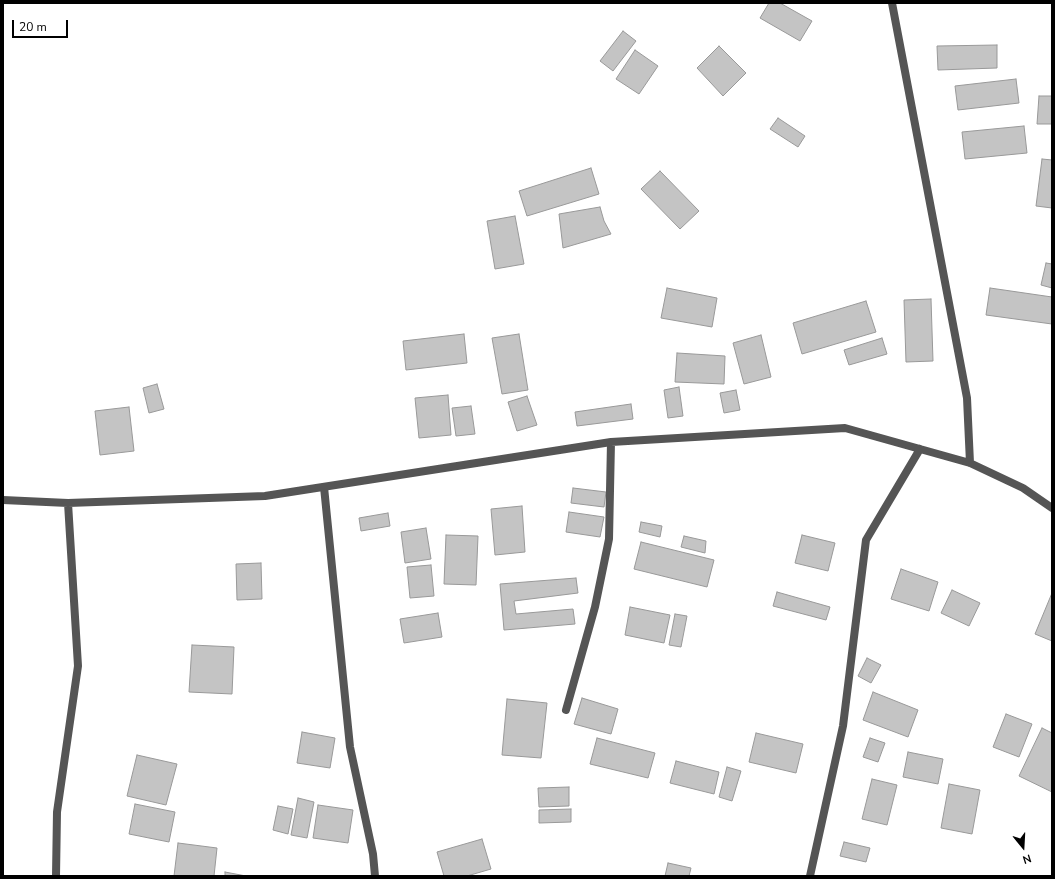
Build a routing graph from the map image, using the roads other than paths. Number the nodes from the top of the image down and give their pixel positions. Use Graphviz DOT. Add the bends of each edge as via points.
graph roads {
  1 [pos="892,3"];
  2 [pos="611,442"];
  3 [pos="920,449"];
  4 [pos="970,463"];
  5 [pos="324,487"];
  6 [pos="3,500"];
  7 [pos="68,503"];
  8 [pos="1052,508"];
  9 [pos="566,710"];
  10 [pos="56,876"];
  11 [pos="375,876"];
  12 [pos="810,876"];
  1 -- 4 [label="street" via="967,398"];
  2 -- 3 [label="street" via="844,428"];
  2 -- 5 [label="street"];
  2 -- 9 [label="street" via="609,539 595,607"];
  3 -- 4 [label="street"];
  3 -- 12 [label="street" via="866,540 843,726"];
  4 -- 8 [label="street" via="1023,488"];
  5 -- 7 [label="street" via="265,496"];
  5 -- 11 [label="street" via="350,747 373,854"];
  6 -- 7 [label="street"];
  7 -- 10 [label="street" via="78,666 57,812"];
}
